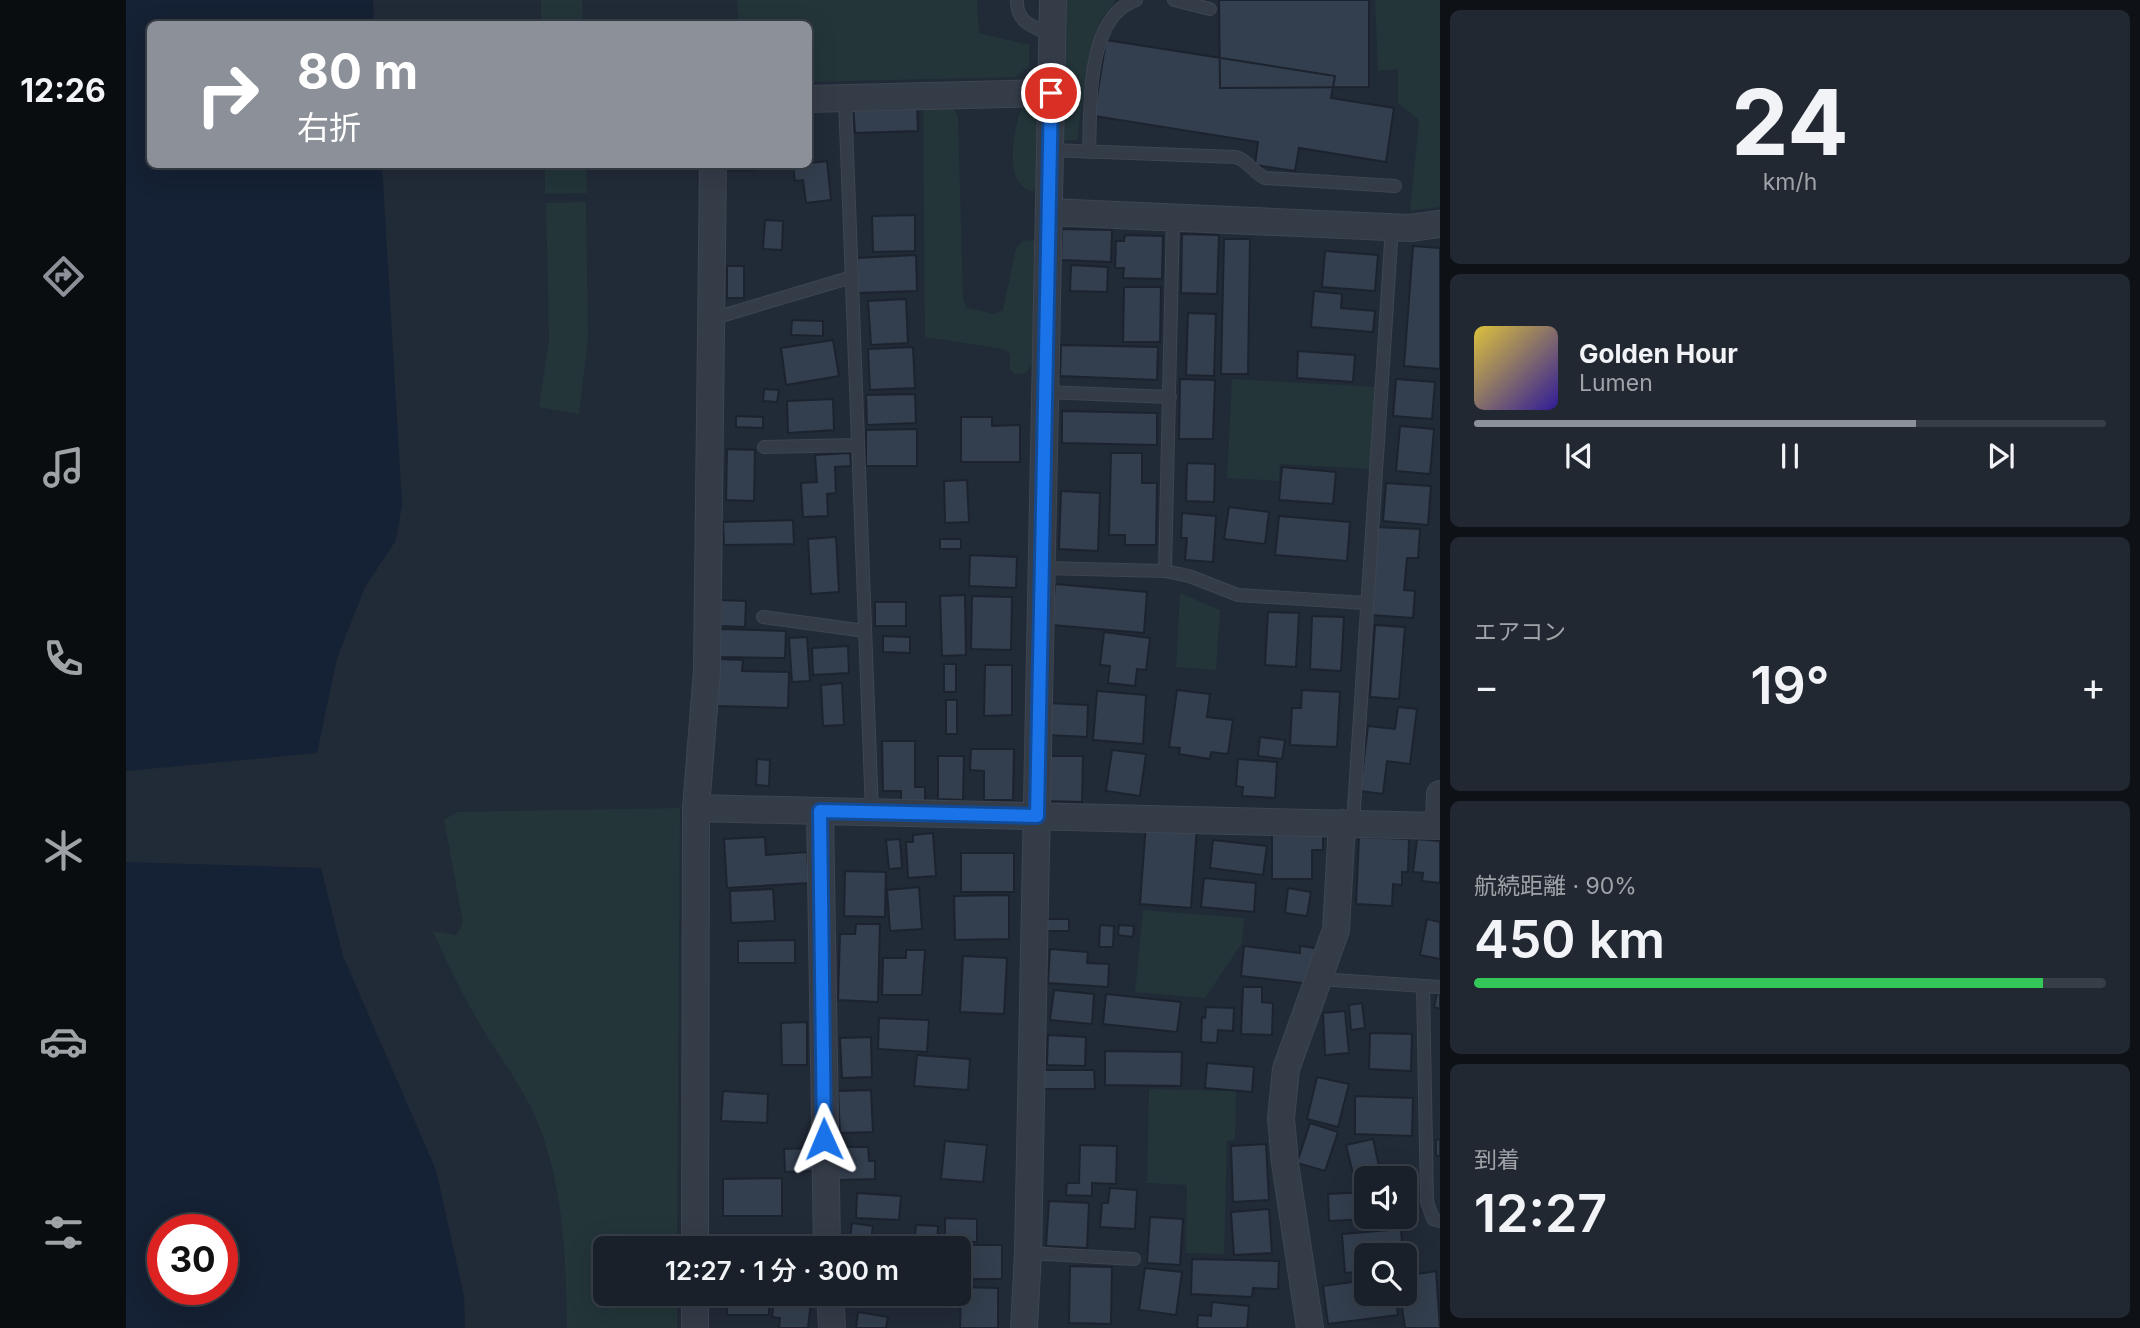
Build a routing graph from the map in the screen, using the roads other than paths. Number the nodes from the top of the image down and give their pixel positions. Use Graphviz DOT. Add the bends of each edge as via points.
graph roads {
  1 [pos="1017,0"];
  2 [pos="1054,0"];
  3 [pos="1136,0"];
  4 [pos="1174,0"];
  5 [pos="1210,9"];
  6 [pos="1053,35"];
  7 [pos="1051,93"];
  8 [pos="845,98"];
  9 [pos="812,99"];
  10 [pos="1050,150"];
  11 [pos="1089,152"];
  12 [pos="713,168"];
  13 [pos="1395,186"];
  14 [pos="1049,212"];
  15 [pos="1174,218"];
  16 [pos="1440,224"];
  17 [pos="1392,227"];
  18 [pos="852,277"];
  19 [pos="711,319"];
  20 [pos="1045,392"];
  21 [pos="1170,397"];
  22 [pos="858,445"];
  23 [pos="764,447"];
  24 [pos="1042,568"];
  25 [pos="1165,571"];
  26 [pos="1366,603"];
  27 [pos="763,617"];
  28 [pos="865,631"];
  29 [pos="1440,794"];
  30 [pos="696,808"];
  31 [pos="820,811"];
  32 [pos="872,812"];
  33 [pos="1037,816"];
  34 [pos="1347,823"];
  35 [pos="1439,826"];
  36 [pos="1319,979"];
  37 [pos="1423,986"];
  38 [pos="1440,987"];
  39 [pos="1440,1221"];
  40 [pos="695,1236"];
  41 [pos="827,1236"];
  42 [pos="1028,1253"];
  43 [pos="1134,1259"];
  44 [pos="695,1306"];
  45 [pos="831,1306"];
  46 [pos="695,1328"];
  47 [pos="832,1328"];
  48 [pos="1024,1328"];
  49 [pos="1310,1328"];
  1 -- 6 [label="lane" via="1017,12 1025,23"];
  2 -- 6 [label="street"];
  3 -- 11 [label="lane" via="1125,4 1103,32 1093,69"];
  4 -- 5 [label="lane"];
  6 -- 7 [label="street"];
  7 -- 8 [label="street"];
  7 -- 10 [label="street"];
  8 -- 9 [label="street"];
  8 -- 18 [label="lane"];
  10 -- 11 [label="lane"];
  10 -- 14 [label="street"];
  11 -- 13 [label="lane" via="1236,157 1265,178"];
  12 -- 19 [label="street"];
  14 -- 15 [label="street"];
  14 -- 20 [label="street"];
  15 -- 17 [label="street"];
  15 -- 21 [label="lane"];
  16 -- 17 [label="street"];
  17 -- 26 [label="lane"];
  18 -- 19 [label="lane"];
  18 -- 22 [label="lane"];
  19 -- 30 [label="street" via="707,670"];
  20 -- 21 [label="lane"];
  20 -- 24 [label="street"];
  21 -- 25 [label="lane"];
  22 -- 23 [label="lane"];
  22 -- 28 [label="lane"];
  24 -- 25 [label="lane"];
  24 -- 33 [label="street"];
  25 -- 26 [label="lane" via="1238,595"];
  26 -- 34 [label="lane"];
  27 -- 28 [label="lane"];
  28 -- 32 [label="lane"];
  29 -- 35 [label="street"];
  30 -- 31 [label="street"];
  30 -- 40 [label="street"];
  31 -- 32 [label="street"];
  31 -- 41 [label="street"];
  32 -- 33 [label="street"];
  33 -- 34 [label="street"];
  33 -- 42 [label="street"];
  34 -- 35 [label="street"];
  34 -- 36 [label="street" via="1336,930"];
  36 -- 37 [label="lane"];
  36 -- 49 [label="street" via="1286,1069 1281,1118"];
  37 -- 38 [label="lane"];
  37 -- 39 [label="lane" via="1427,1202 1433,1219"];
  42 -- 43 [label="lane"];
  42 -- 48 [label="street"];
  44 -- 46 [label="street"];
  45 -- 47 [label="street"];
}
